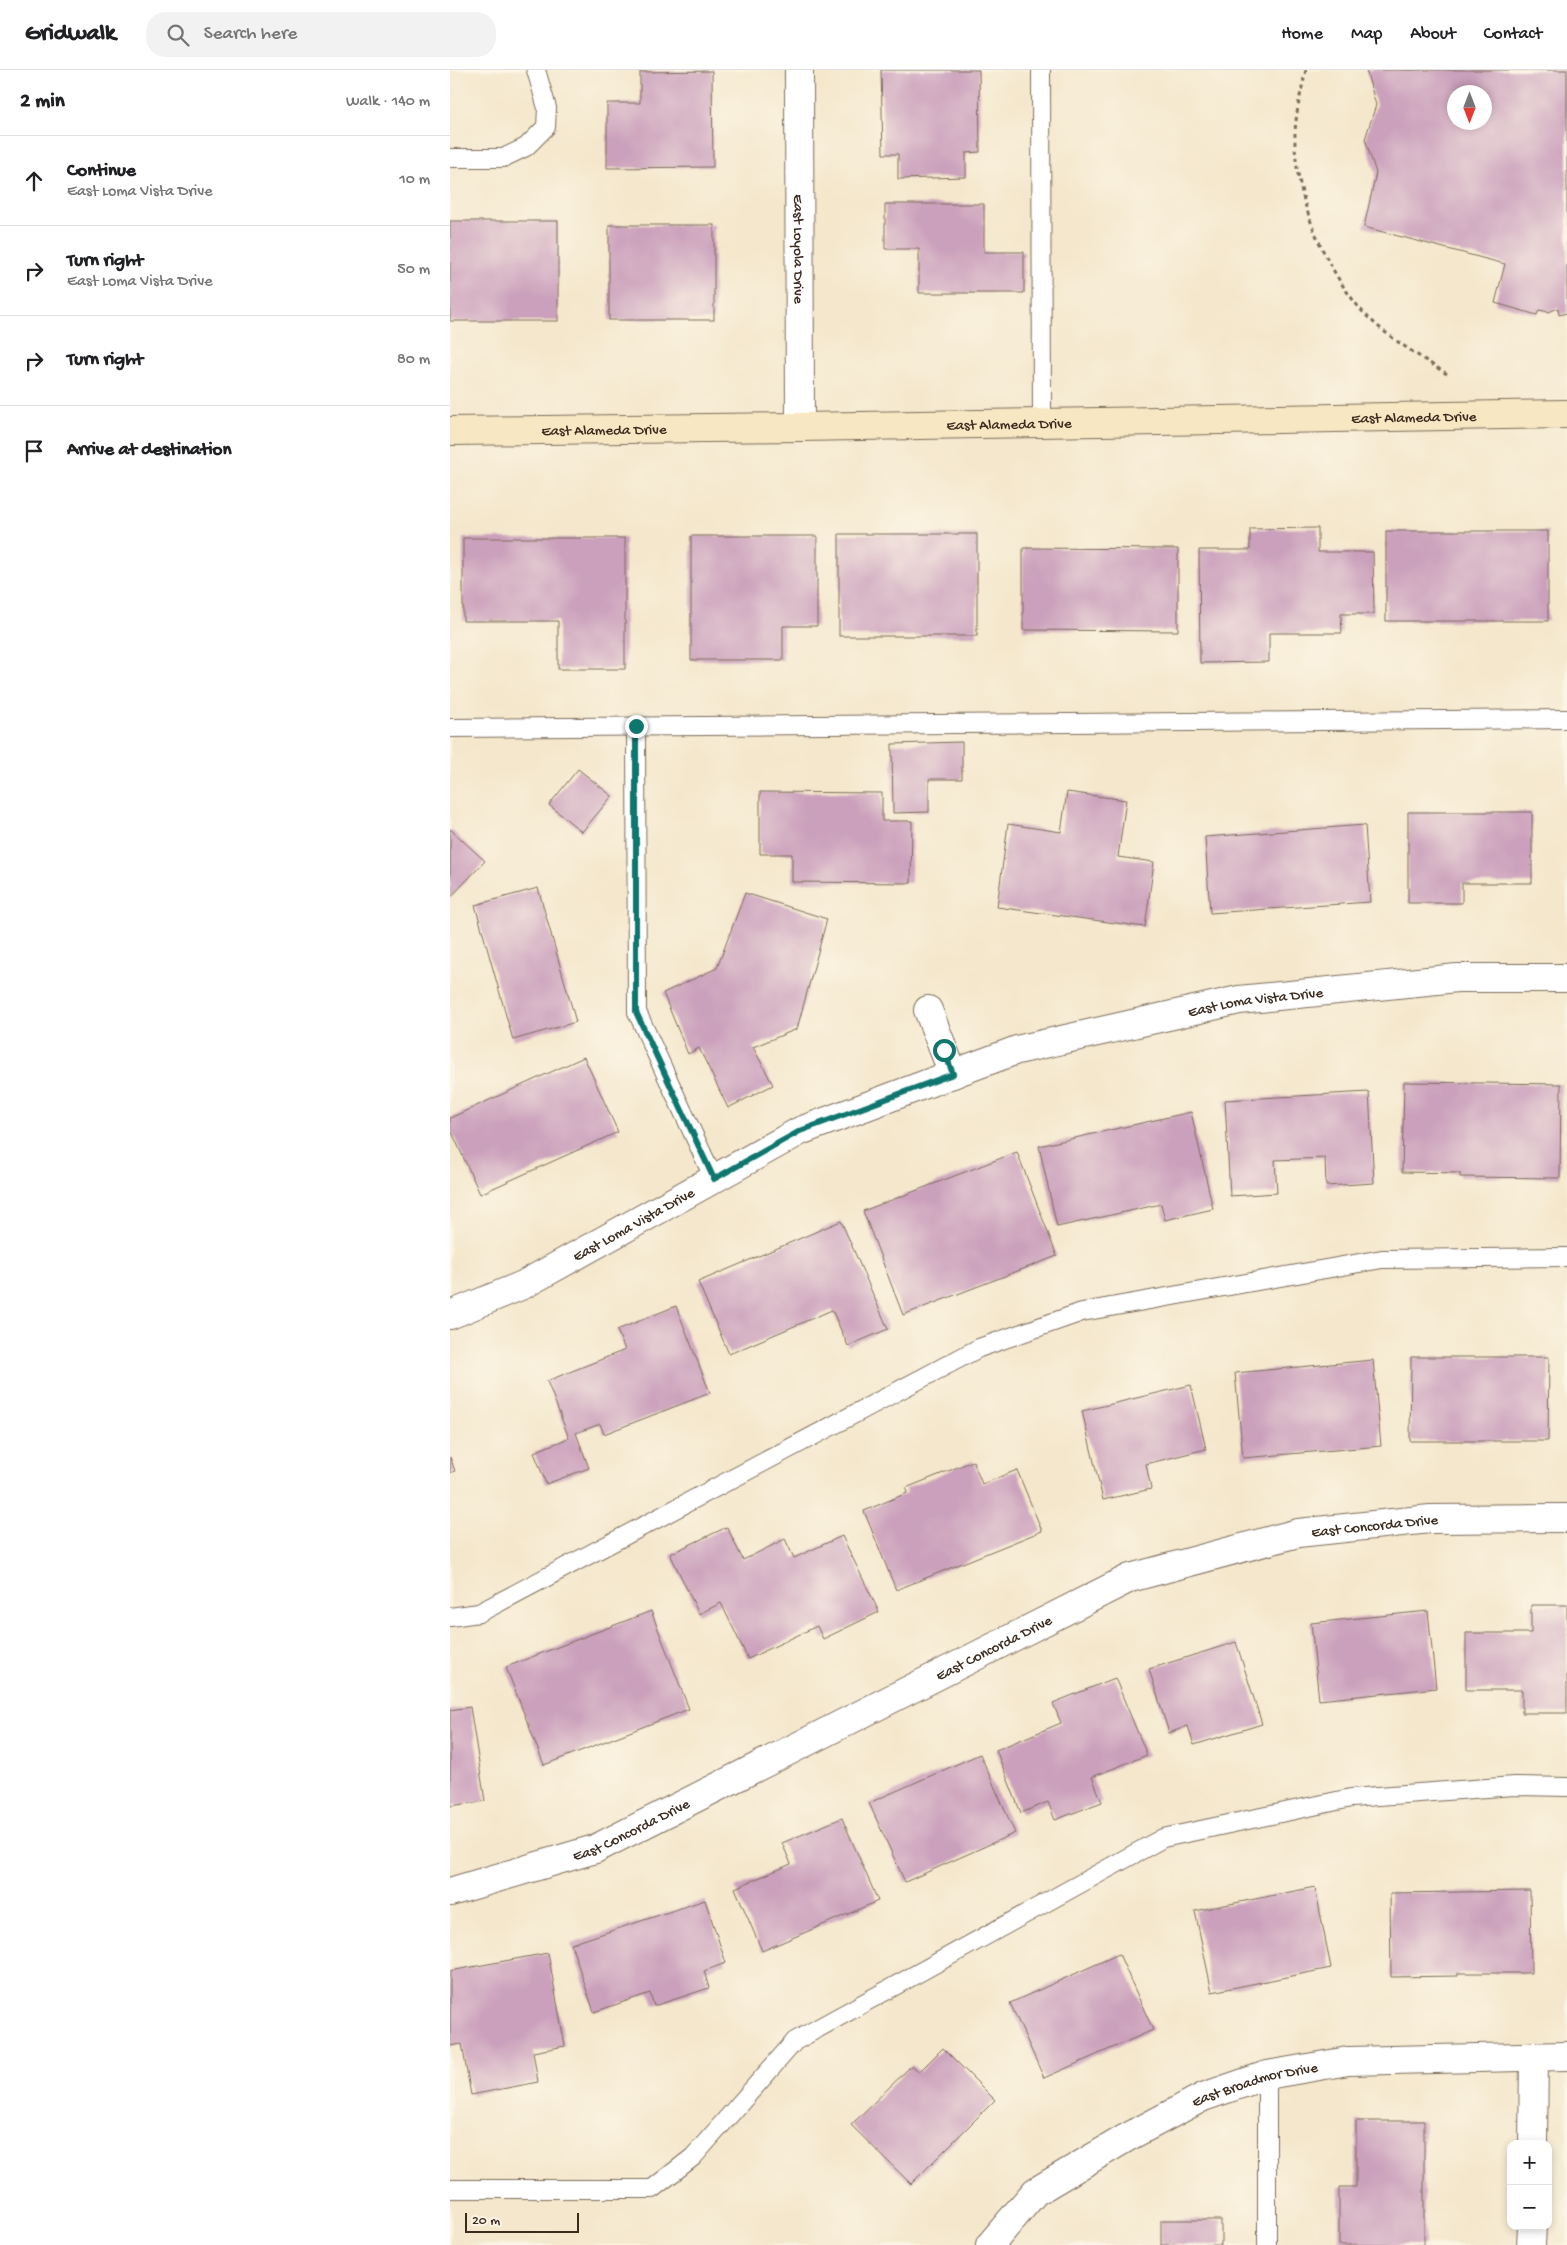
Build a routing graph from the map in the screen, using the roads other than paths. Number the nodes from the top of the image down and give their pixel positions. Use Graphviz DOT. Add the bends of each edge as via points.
graph roads {
  1 [pos="536,70"];
  2 [pos="799,70"];
  3 [pos="1041,70"];
  4 [pos="450,158"];
  5 [pos="1567,414"];
  6 [pos="1042,424"];
  7 [pos="800,427"];
  8 [pos="450,431"];
  9 [pos="1567,719"];
  10 [pos="636,726"];
  11 [pos="450,728"];
  12 [pos="1567,978"];
  13 [pos="928,1010"];
  14 [pos="953,1074"];
  15 [pos="714,1179"];
  16 [pos="1567,1257"];
  17 [pos="450,1315"];
  18 [pos="1567,1518"];
  19 [pos="450,1617"];
  20 [pos="1567,1787"];
  21 [pos="450,1892"];
  22 [pos="1534,2056"];
  23 [pos="1567,2056"];
  24 [pos="1267,2075"];
  25 [pos="1533,2140"];
  26 [pos="450,2189"];
  27 [pos="1532,2230"];
  28 [pos="990,2245"];
  29 [pos="1267,2245"];
  30 [pos="1531,2245"];
  1 -- 4 [label="lane" via="547,108 546,127 526,147 504,158"];
  2 -- 7 [label="street, East Loyola Drive"];
  3 -- 6 [label="lane"];
  5 -- 6 [label="street, East Alameda Drive"];
  6 -- 7 [label="street, East Alameda Drive"];
  7 -- 8 [label="street, East Alameda Drive"];
  9 -- 10 [label="lane"];
  10 -- 11 [label="lane"];
  10 -- 15 [label="lane" via="636,1012"];
  12 -- 14 [label="street, East Loma Vista Drive" via="1457,978 1239,1000 1017,1050"];
  13 -- 14 [label="street"];
  14 -- 15 [label="street, East Loma Vista Drive" via="800,1131"];
  15 -- 17 [label="street, East Loma Vista Drive" via="523,1285"];
  16 -- 19 [label="lane" via="1382,1259 1082,1312 979,1348 479,1613"];
  18 -- 21 [label="street, East Concorda Drive" via="1430,1519 1298,1533 1130,1578 595,1848"];
  20 -- 26 [label="lane" via="1514,1786 1351,1798 1162,1838 795,2041 693,2157 652,2189"];
  22 -- 23 [label="street, East Broadmor Drive"];
  22 -- 24 [label="street, East Broadmor Drive" via="1348,2061"];
  22 -- 25 [label="street"];
  24 -- 28 [label="street, East Broadmor Drive" via="1203,2097 1035,2192"];
  24 -- 29 [label="lane"];
  27 -- 30 [label="street"];
}
